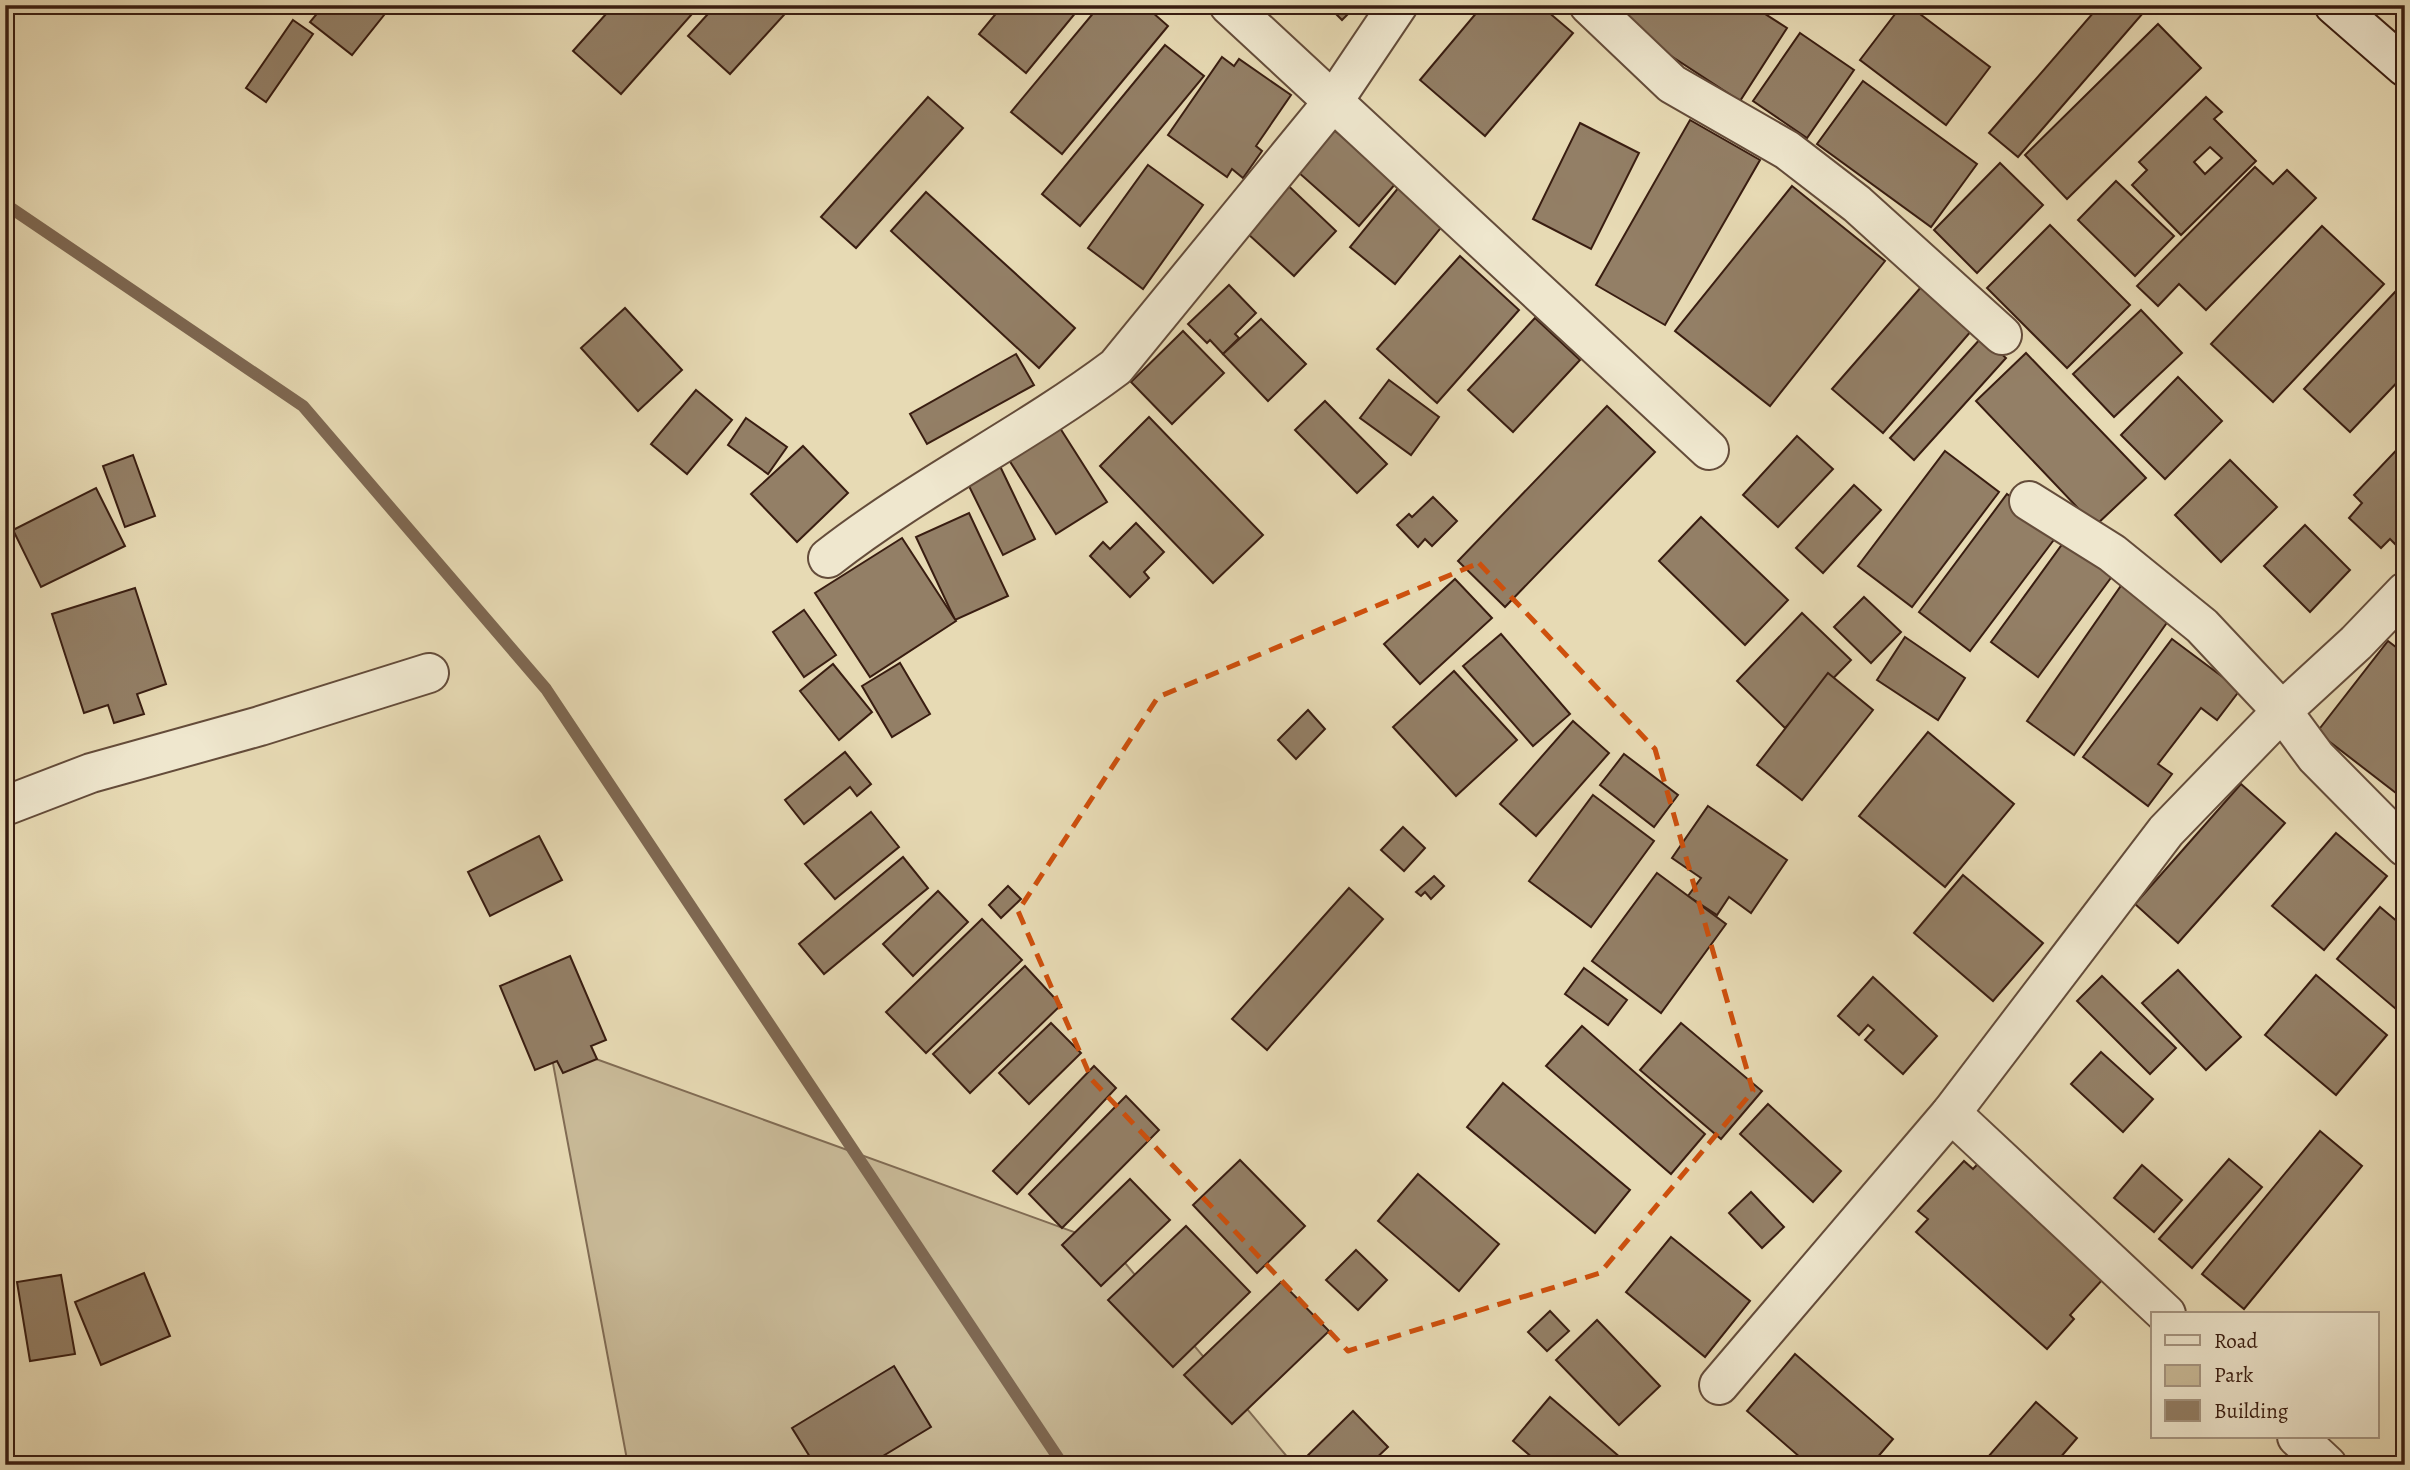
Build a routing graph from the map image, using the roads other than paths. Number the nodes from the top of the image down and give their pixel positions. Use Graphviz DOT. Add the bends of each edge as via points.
graph roads {
  1 [pos="1229,5"];
  2 [pos="1398,5"];
  3 [pos="1589,5"];
  4 [pos="2334,5"];
  5 [pos="2405,67"];
  6 [pos="1332,103"];
  7 [pos="2002,335"];
  8 [pos="1709,450"];
  9 [pos="2029,501"];
  10 [pos="828,558"];
  11 [pos="2405,592"];
  12 [pos="429,673"];
  13 [pos="2282,711"];
  14 [pos="5,806"];
  15 [pos="2405,847"];
  16 [pos="1951,1114"];
  17 [pos="2164,1312"];
  18 [pos="1719,1385"];
  19 [pos="2298,1438"];
  20 [pos="2327,1465"];
  1 -- 6 [label="street"];
  2 -- 6 [label="street"];
  3 -- 7 [label="street" via="1672,84 1787,150 1857,204"];
  4 -- 5 [label="street"];
  6 -- 8 [label="street"];
  6 -- 10 [label="street" via="1116,367"];
  9 -- 13 [label="street" via="2112,553 2202,626"];
  11 -- 13 [label="street"];
  12 -- 14 [label="street" via="90,773"];
  13 -- 15 [label="street" via="2316,757"];
  13 -- 16 [label="street" via="2166,831"];
  16 -- 17 [label="street"];
  16 -- 18 [label="street"];
  19 -- 20 [label="street"];
}
